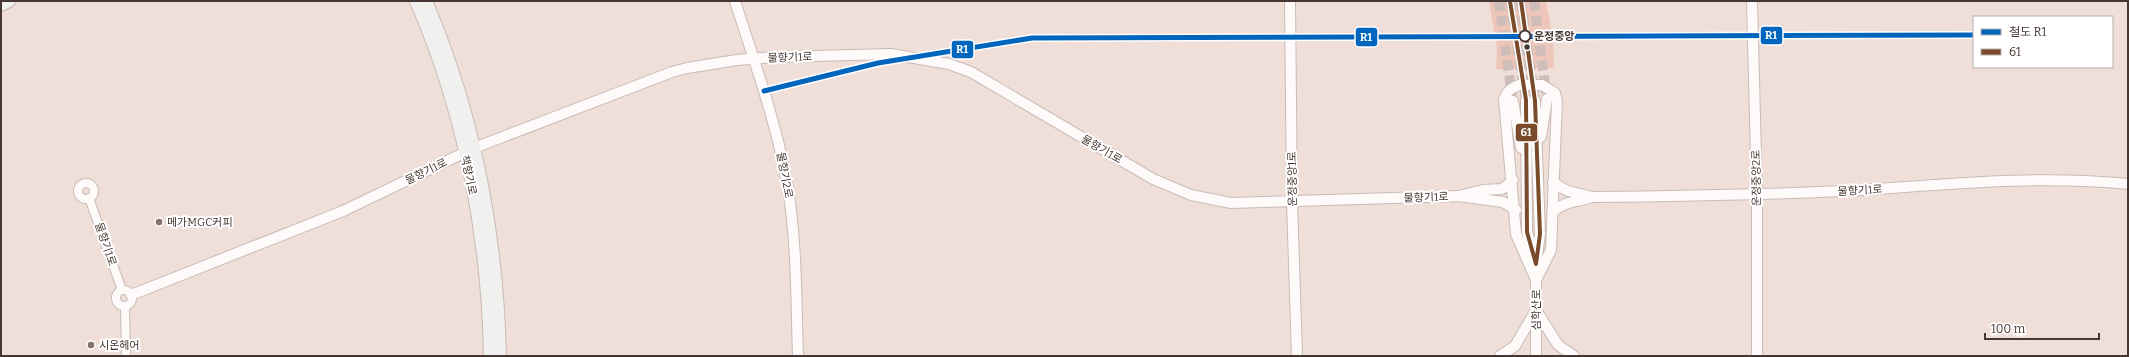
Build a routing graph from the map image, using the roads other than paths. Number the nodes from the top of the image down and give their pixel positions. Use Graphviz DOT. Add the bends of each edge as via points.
graph roads {
  1 [pos="9,1"];
  2 [pos="416,1"];
  3 [pos="426,1"];
  4 [pos="735,1"];
  5 [pos="1290,1"];
  6 [pos="1752,1"];
  7 [pos="1,5"];
  8 [pos="753,58"];
  9 [pos="1547,99"];
  10 [pos="1513,101"];
  11 [pos="469,150"];
  12 [pos="1538,165"];
  13 [pos="1527,177"];
  14 [pos="1512,180"];
  15 [pos="1554,182"];
  16 [pos="2128,184"];
  17 [pos="1458,196"];
  18 [pos="1757,196"];
  19 [pos="90,198"];
  20 [pos="1592,198"];
  21 [pos="1292,202"];
  22 [pos="1516,210"];
  23 [pos="1552,213"];
  24 [pos="1536,264"];
  25 [pos="1536,280"];
  26 [pos="122,290"];
  27 [pos="131,295"];
  28 [pos="125,306"];
  29 [pos="1536,310"];
  30 [pos="126,356"];
  31 [pos="490,356"];
  32 [pos="500,356"];
  33 [pos="798,356"];
  34 [pos="1297,356"];
  35 [pos="1500,356"];
  36 [pos="1536,356"];
  37 [pos="1574,356"];
  38 [pos="1757,356"];
  1 -- 7 [label="main road"];
  2 -- 11 [label="main road, 책향기로"];
  3 -- 11 [label="main road, 책향기로" via="455,79"];
  4 -- 8 [label="street, 물향기2로"];
  5 -- 21 [label="street, 운정중앙1로"];
  6 -- 18 [label="street, 운정중앙2로"];
  8 -- 11 [label="street, 물향기1로" via="672,72"];
  8 -- 21 [label="street, 물향기1로" via="891,54 949,64 971,72 1176,190 1231,203"];
  8 -- 33 [label="street, 물향기2로" via="776,132 787,182 793,227"];
  9 -- 12 [label="street"];
  10 -- 13 [label="street"];
  11 -- 27 [label="street, 물향기1로" via="343,211"];
  11 -- 31 [label="main road, 책향기로" via="482,237"];
  11 -- 32 [label="main road, 책향기로" via="491,235"];
  12 -- 13 [label="street" via="1531,100"];
  12 -- 24 [label="street" via="1540,234"];
  13 -- 24 [label="street" via="1527,232"];
  14 -- 15 [label="street" via="1504,99 1512,87 1542,85 1555,93 1557,101"];
  14 -- 17 [label="street" via="1502,189"];
  14 -- 22 [label="street"];
  15 -- 20 [label="street" via="1568,193 1578,193"];
  15 -- 23 [label="street"];
  16 -- 18 [label="street, 물향기1로" via="2094,181 1993,182"];
  17 -- 21 [label="street, 물향기1로"];
  17 -- 22 [label="street" via="1502,202"];
  18 -- 20 [label="street, 물향기1로"];
  18 -- 38 [label="street, 운정중앙2로"];
  19 -- 26 [label="street, 물향기1로"];
  20 -- 23 [label="street" via="1566,202"];
  21 -- 34 [label="street, 운정중앙1로"];
  22 -- 25 [label="street" via="1516,234"];
  23 -- 25 [label="street" via="1551,250"];
  24 -- 25 [label="street, 심학산로"];
  25 -- 29 [label="street, 심학산로"];
  26 -- 27 [label="street" via="127,290"];
  26 -- 28 [label="street" via="116,295 116,301"];
  27 -- 28 [label="street" via="131,302"];
  28 -- 30 [label="street"];
  29 -- 35 [label="street" via="1515,346"];
  29 -- 36 [label="street, 심학산로"];
  29 -- 37 [label="street" via="1558,345"];
}
